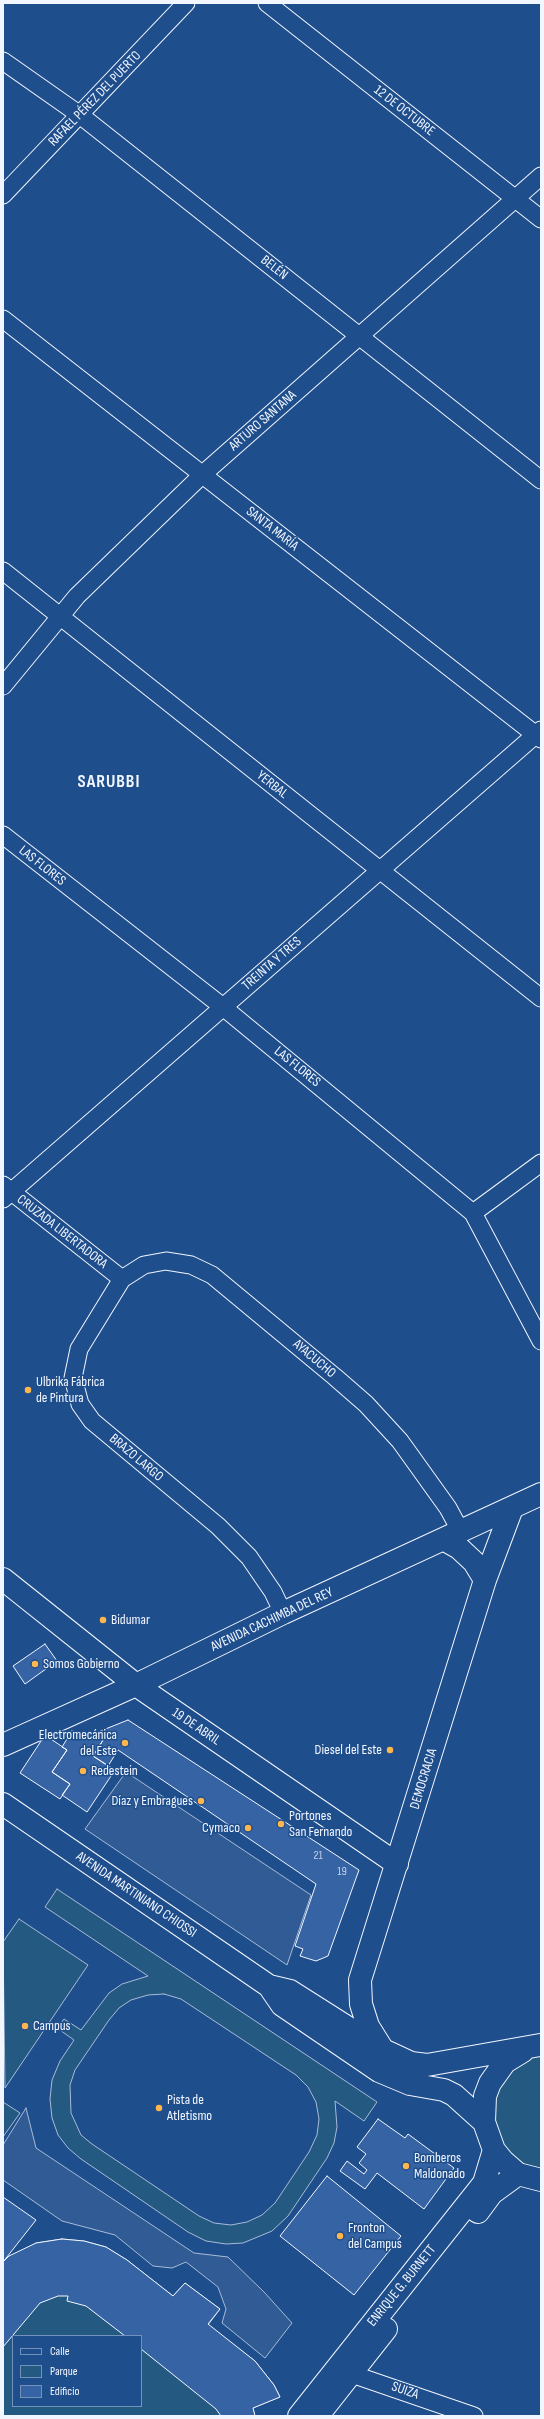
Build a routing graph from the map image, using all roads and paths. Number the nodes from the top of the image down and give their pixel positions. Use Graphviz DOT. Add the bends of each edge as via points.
graph roads {
  1 [pos="186,3"];
  2 [pos="266,3"];
  3 [pos="3,61"];
  4 [pos="80,114"];
  5 [pos="541,176"];
  6 [pos="3,195"];
  7 [pos="516,198"];
  8 [pos="541,219"];
  9 [pos="3,319"];
  10 [pos="360,336"];
  11 [pos="203,474"];
  12 [pos="541,480"];
  13 [pos="3,571"];
  14 [pos="59,618"];
  15 [pos="3,686"];
  16 [pos="539,735"];
  17 [pos="3,835"];
  18 [pos="380,869"];
  19 [pos="541,998"];
  20 [pos="223,1007"];
  21 [pos="541,1164"];
  22 [pos="6,1192"];
  23 [pos="473,1213"];
  24 [pos="122,1279"];
  25 [pos="541,1341"];
  26 [pos="541,1494"];
  27 [pos="512,1508"];
  28 [pos="453,1536"];
  29 [pos="3,1579"];
  30 [pos="485,1580"];
  31 [pos="284,1613"];
  32 [pos="136,1686"];
  33 [pos="7,1746"];
  34 [pos="5,1803"];
  35 [pos="397,1864"];
  36 [pos="269,1986"];
  37 [pos="541,2045"];
  38 [pos="383,2050"];
  39 [pos="484,2122"];
  40 [pos="494,2150"];
  41 [pos="518,2174"];
  42 [pos="541,2180"];
  43 [pos="344,2371"];
  44 [pos="299,2416"];
  45 [pos="318,2416"];
  46 [pos="474,2416"];
  1 -- 4 [label="street, RAFAEL PÉREZ DEL PUERTO"];
  2 -- 7 [label="street, 12 DE OCTUBRE"];
  3 -- 4 [label="street, BELÉN"];
  4 -- 6 [label="street, RAFAEL PÉREZ DEL PUERTO"];
  4 -- 10 [label="street, BELÉN"];
  5 -- 7 [label="street, ARTURO SANTANA"];
  7 -- 8 [label="street, 12 DE OCTUBRE"];
  7 -- 10 [label="street, ARTURO SANTANA"];
  9 -- 11 [label="street, SANTA MARÍA"];
  10 -- 11 [label="street, ARTURO SANTANA"];
  10 -- 12 [label="street, BELÉN"];
  11 -- 14 [label="street, ARTURO SANTANA" via="78,596"];
  11 -- 16 [label="street, SANTA MARÍA"];
  13 -- 14 [label="street, YERBAL"];
  14 -- 15 [label="street, ARTURO SANTANA"];
  14 -- 18 [label="street, YERBAL"];
  16 -- 18 [label="street, TREINTA Y TRES"];
  17 -- 20 [label="street, LAS FLORES"];
  18 -- 19 [label="street, YERBAL"];
  18 -- 20 [label="street, TREINTA Y TRES"];
  20 -- 22 [label="street, TREINTA Y TRES"];
  20 -- 23 [label="street, LAS FLORES"];
  21 -- 23 [label="street"];
  22 -- 24 [label="street, CRUZADA LIBERTADORA"];
  23 -- 25 [label="street, LAS FLORES"];
  24 -- 28 [label="street, AYACUCHO" via="144,1265 166,1261 191,1265 212,1274 366,1404 400,1441 448,1508"];
  24 -- 31 [label="street, BRAZO LARGO" via="79,1349 73,1378 80,1404 92,1421 218,1526 250,1557 263,1574"];
  26 -- 27 [label="street, AVENIDA CACHIMBA DEL REY"];
  27 -- 28 [label="street, AVENIDA CACHIMBA DEL REY"];
  27 -- 30 [label="street, DEMOCRACIA"];
  28 -- 30 [label="street" via="459,1548 474,1562"];
  28 -- 31 [label="street, AVENIDA CACHIMBA DEL REY"];
  29 -- 32 [label="street, 19 DE ABRIL"];
  30 -- 35 [label="street, DEMOCRACIA"];
  31 -- 32 [label="street, AVENIDA CACHIMBA DEL REY"];
  32 -- 33 [label="street, AVENIDA CACHIMBA DEL REY"];
  32 -- 35 [label="street, 19 DE ABRIL"];
  34 -- 36 [label="street, AVENIDA MARTINIANO CHIOSSI"];
  35 -- 38 [label="street, DEMOCRACIA" via="360,1980 361,2004 368,2026"];
  36 -- 38 [label="street, AVENIDA MARTINIANO CHIOSSI" via="290,1991"];
  36 -- 39 [label="street, AVENIDA MARTINIANO CHIOSSI" via="282,2005 379,2071 410,2084 444,2090 454,2095"];
  37 -- 38 [label="street, AVENIDA MARTINIANO CHIOSSI" via="427,2065 411,2063"];
  37 -- 39 [label="street" via="516,2054 497,2072 485,2096"];
  39 -- 40 [label="street"];
  40 -- 41 [label="street"];
  40 -- 43 [label="street, ENRIQUE G. BURNETT" via="484,2183"];
  41 -- 42 [label="street"];
  41 -- 43 [label="street, ENRIQUE G. BURNETT" via="492,2193"];
  43 -- 44 [label="street, ENRIQUE G. BURNETT"];
  43 -- 45 [label="street, ENRIQUE G. BURNETT"];
  43 -- 46 [label="street, SUIZA"];
}
